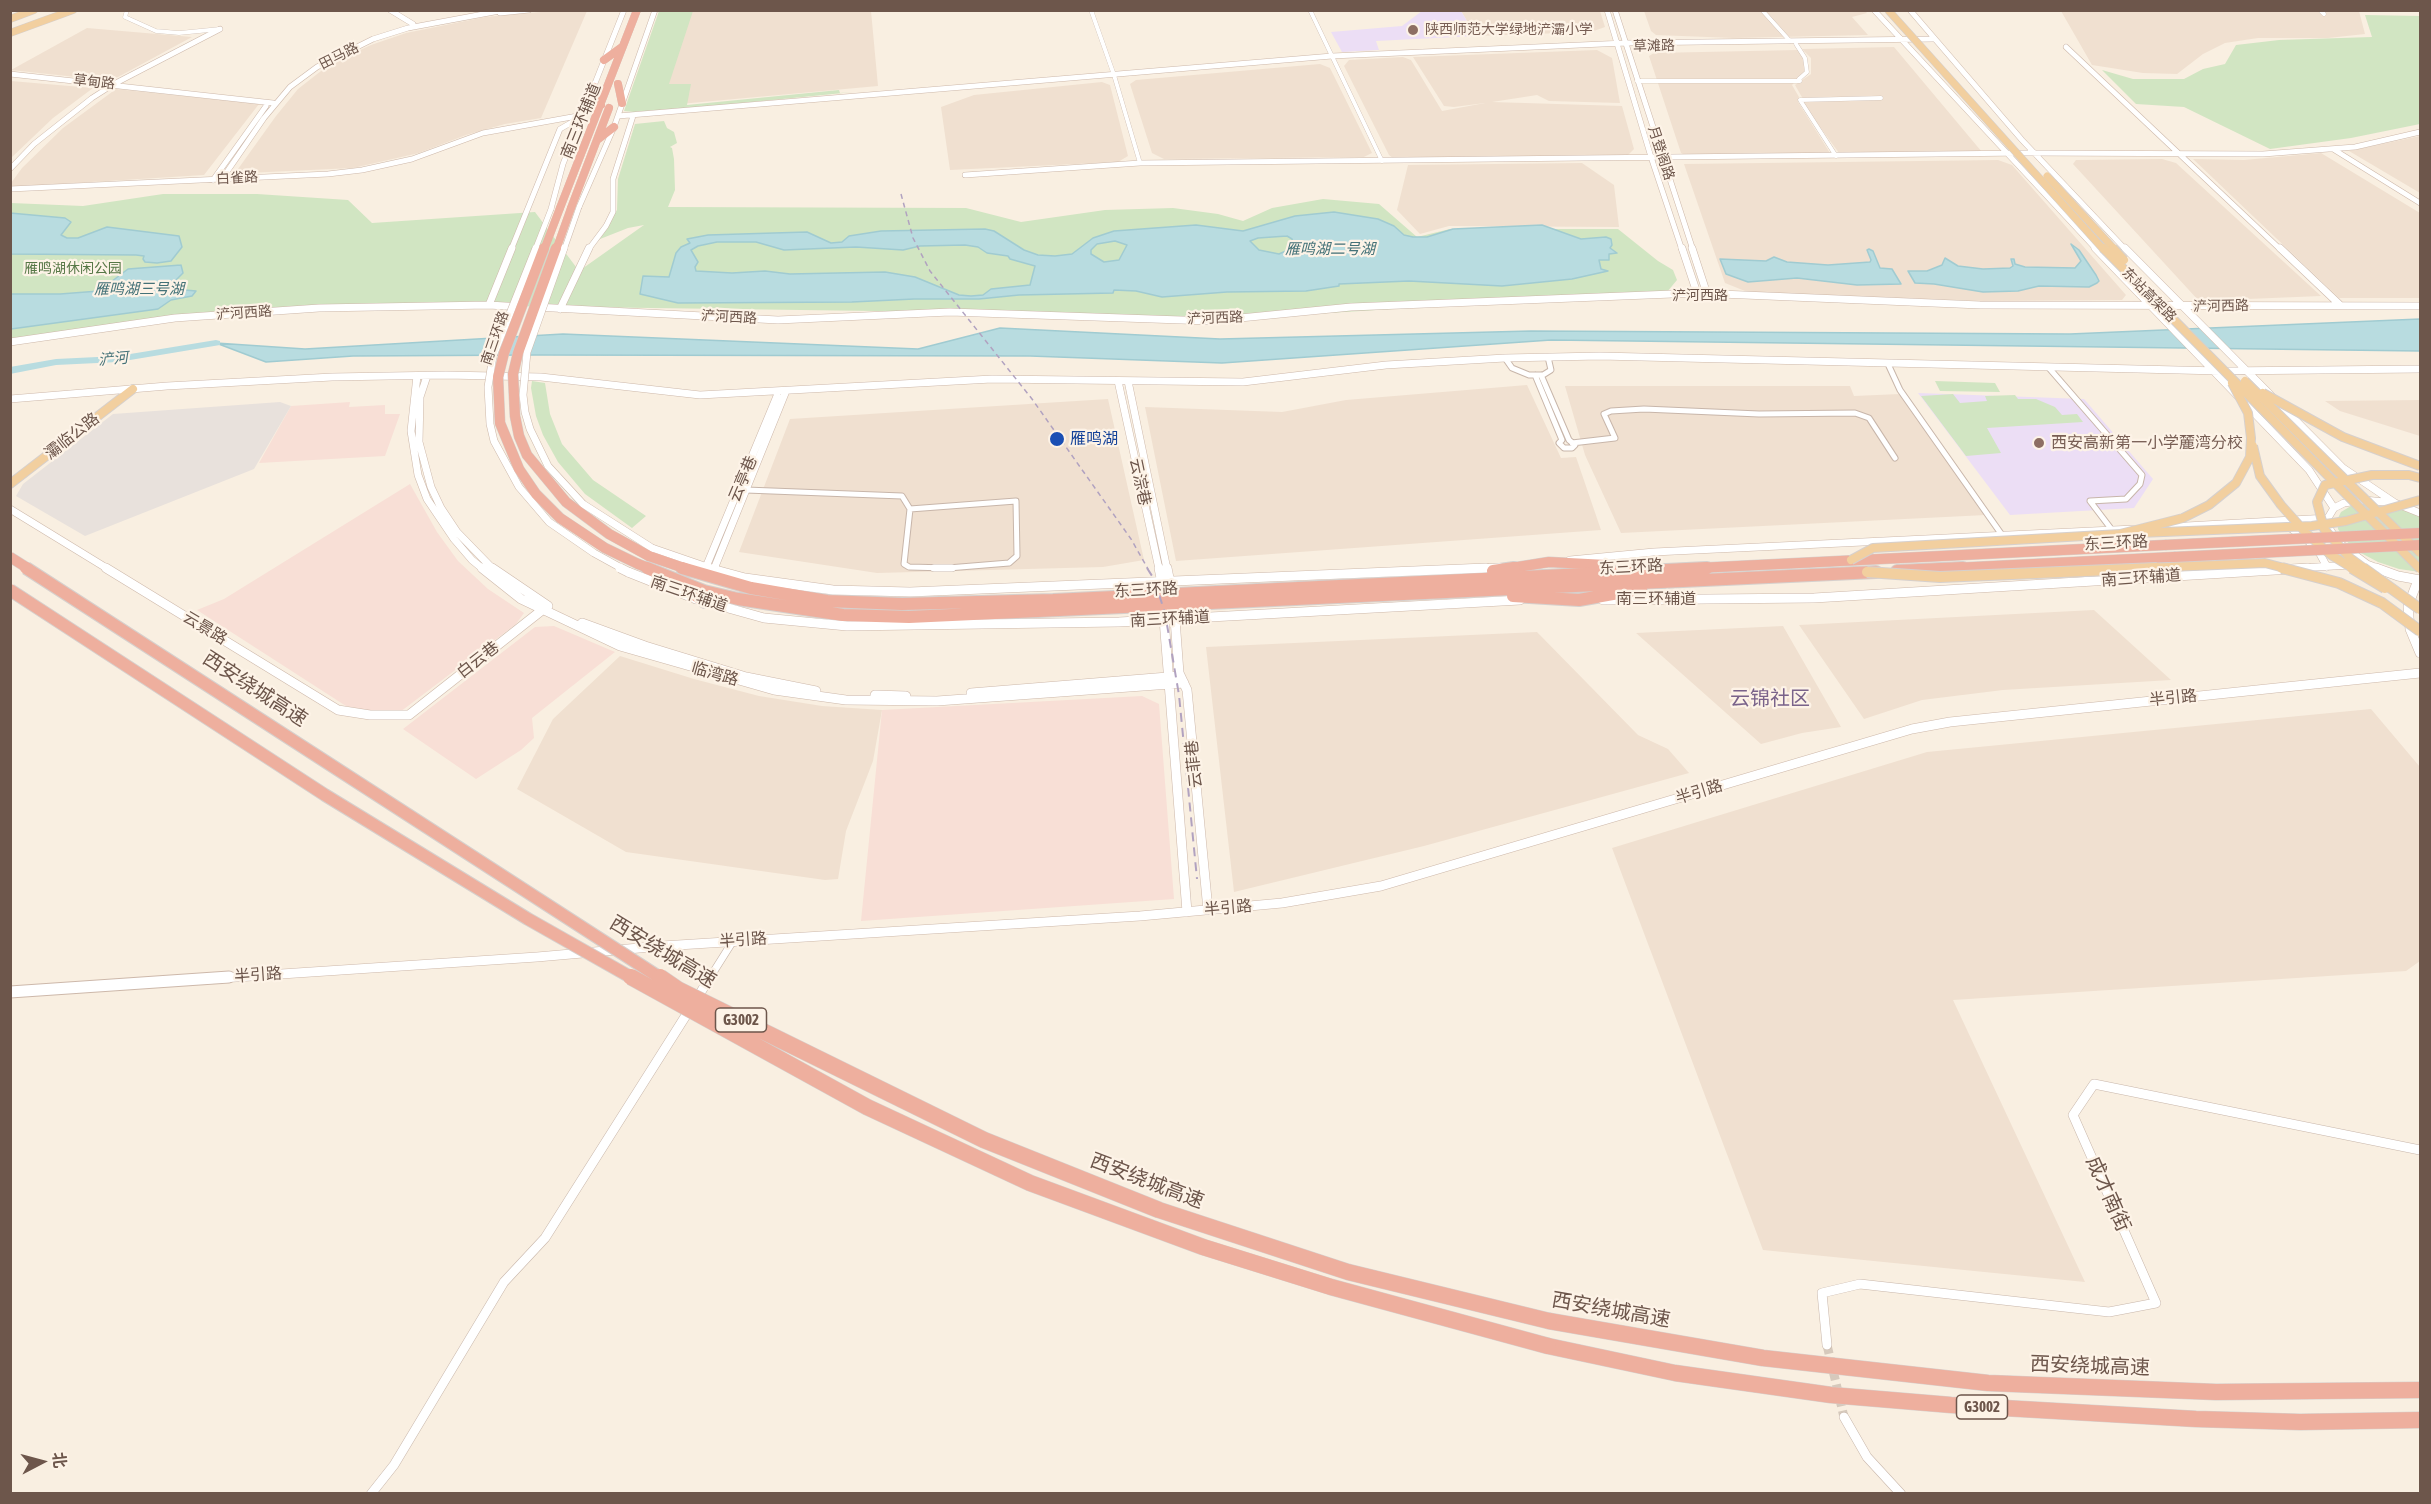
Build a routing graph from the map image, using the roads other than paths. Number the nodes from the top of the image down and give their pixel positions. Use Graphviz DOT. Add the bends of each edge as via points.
graph roads {
  1 [pos="34,10"];
  2 [pos="73,10"];
  3 [pos="127,10"];
  4 [pos="390,10"];
  5 [pos="471,10"];
  6 [pos="486,10"];
  7 [pos="505,10"];
  8 [pos="529,10"];
  9 [pos="624,10"];
  10 [pos="637,10"];
  11 [pos="645,10"];
  12 [pos="655,10"];
  13 [pos="1091,10"];
  14 [pos="1310,10"];
  15 [pos="1607,10"];
  16 [pos="1615,10"];
  17 [pos="1762,10"];
  18 [pos="1874,10"];
  19 [pos="1888,10"];
  20 [pos="1897,10"];
  21 [pos="1910,10"];
  22 [pos="10,19"];
  23 [pos="411,25"];
  24 [pos="220,29"];
  25 [pos="10,33"];
  26 [pos="1935,41"];
  27 [pos="1903,42"];
  28 [pos="1793,43"];
  29 [pos="1617,44"];
  30 [pos="1625,45"];
  31 [pos="623,46"];
  32 [pos="2066,47"];
  33 [pos="1332,56"];
  34 [pos="604,60"];
  35 [pos="10,74"];
  36 [pos="1114,75"];
  37 [pos="1637,81"];
  38 [pos="114,84"];
  39 [pos="618,84"];
  40 [pos="594,87"];
  41 [pos="1881,98"];
  42 [pos="275,101"];
  43 [pos="622,104"];
  44 [pos="601,105"];
  45 [pos="618,116"];
  46 [pos="633,116"];
  47 [pos="582,117"];
  48 [pos="614,127"];
  49 [pos="2421,132"];
  50 [pos="596,141"];
  51 [pos="2333,149"];
  52 [pos="2034,153"];
  53 [pos="2007,154"];
  54 [pos="2178,154"];
  55 [pos="1836,156"];
  56 [pos="1651,157"];
  57 [pos="1662,158"];
  58 [pos="1382,161"];
  59 [pos="1140,163"];
  60 [pos="10,169"];
  61 [pos="965,175"];
  62 [pos="222,179"];
  63 [pos="213,180"];
  64 [pos="10,189"];
  65 [pos="2421,203"];
  66 [pos="575,207"];
  67 [pos="555,208"];
  68 [pos="1697,293"];
  69 [pos="1707,294"];
  70 [pos="2338,304"];
  71 [pos="489,305"];
  72 [pos="2421,306"];
  73 [pos="2182,307"];
  74 [pos="2150,308"];
  75 [pos="560,309"];
  76 [pos="10,342"];
  77 [pos="1548,357"];
  78 [pos="1505,358"];
  79 [pos="1888,364"];
  80 [pos="2049,368"];
  81 [pos="2421,369"];
  82 [pos="2245,370"];
  83 [pos="2212,371"];
  84 [pos="2228,374"];
  85 [pos="1538,375"];
  86 [pos="422,376"];
  87 [pos="1118,381"];
  88 [pos="1128,381"];
  89 [pos="2250,386"];
  90 [pos="133,389"];
  91 [pos="123,390"];
  92 [pos="783,391"];
  93 [pos="10,399"];
  94 [pos="2252,438"];
  95 [pos="1572,443"];
  96 [pos="1895,458"];
  97 [pos="2421,466"];
  98 [pos="10,476"];
  99 [pos="2421,478"];
  100 [pos="10,484"];
  101 [pos="746,490"];
  102 [pos="2421,500"];
  103 [pos="2395,503"];
  104 [pos="2334,508"];
  105 [pos="10,509"];
  106 [pos="910,509"];
  107 [pos="2421,513"];
  108 [pos="2328,518"];
  109 [pos="2282,522"];
  110 [pos="2116,532"];
  111 [pos="2421,533"];
  112 [pos="2002,535"];
  113 [pos="2421,547"];
  114 [pos="650,552"];
  115 [pos="2421,553"];
  116 [pos="10,557"];
  117 [pos="1851,560"];
  118 [pos="1549,562"];
  119 [pos="1752,564"];
  120 [pos="2367,564"];
  121 [pos="2327,567"];
  122 [pos="2421,569"];
  123 [pos="714,570"];
  124 [pos="1867,572"];
  125 [pos="674,580"];
  126 [pos="1695,580"];
  127 [pos="2419,580"];
  128 [pos="1430,581"];
  129 [pos="1166,583"];
  130 [pos="741,585"];
  131 [pos="10,590"];
  132 [pos="1425,594"];
  133 [pos="1579,600"];
  134 [pos="705,602"];
  135 [pos="857,603"];
  136 [pos="2421,607"];
  137 [pos="545,608"];
  138 [pos="843,615"];
  139 [pos="1164,619"];
  140 [pos="1175,619"];
  141 [pos="2421,630"];
  142 [pos="2421,653"];
  143 [pos="2421,673"];
  144 [pos="1182,679"];
  145 [pos="1169,680"];
  146 [pos="409,715"];
  147 [pos="1208,910"];
  148 [pos="1187,912"];
  149 [pos="733,941"];
  150 [pos="10,992"];
  151 [pos="2421,1150"];
  152 [pos="1827,1345"];
  153 [pos="2421,1390"];
  154 [pos="1844,1417"];
  155 [pos="2421,1420"];
  156 [pos="372,1494"];
  157 [pos="1901,1494"];
  1 -- 22 [label="main road"];
  2 -- 25 [label="main road"];
  3 -- 24 [label="street" via="125,17 156,31"];
  4 -- 23 [label="street"];
  5 -- 23 [label="street"];
  6 -- 23 [label="street, 田马路"];
  7 -- 23 [label="street, 田马路"];
  8 -- 23 [label="street"];
  9 -- 34 [label="street, 南三环辅道"];
  10 -- 31 [label="highway, 南三环路"];
  11 -- 39 [label="highway, 南三环路"];
  12 -- 43 [label="street, 南三环辅道"];
  13 -- 36 [label="street"];
  14 -- 33 [label="street"];
  15 -- 29 [label="street, 月登阁路"];
  16 -- 30 [label="street, 月登阁路"];
  17 -- 28 [label="street"];
  18 -- 27 [label="street"];
  19 -- 84 [label="main road, 东站高架路, bridge" via="2084,228"];
  20 -- 89 [label="main road, 东站高架路, bridge" via="2143,280"];
  21 -- 26 [label="street"];
  23 -- 42 [label="street, 田马路" via="341,53"];
  24 -- 38 [label="street"];
  26 -- 27 [label="street, 草滩路"];
  26 -- 52 [label="street"];
  27 -- 28 [label="street, 草滩路"];
  27 -- 53 [label="street"];
  28 -- 30 [label="street, 草滩路"];
  28 -- 37 [label="street" via="1805,58 1807,72 1800,81"];
  29 -- 30 [label="street, 草滩路"];
  29 -- 33 [label="street, 草滩路"];
  29 -- 56 [label="street, 月登阁路"];
  30 -- 37 [label="street, 月登阁路"];
  31 -- 34 [label="highway"];
  31 -- 44 [label="highway, 南三环路"];
  32 -- 54 [label="street"];
  33 -- 36 [label="street, 草滩路"];
  33 -- 58 [label="street"];
  34 -- 40 [label="street, 南三环辅道"];
  35 -- 38 [label="street, 草甸路"];
  36 -- 46 [label="street, 草滩路"];
  36 -- 59 [label="street"];
  37 -- 57 [label="street, 月登阁路"];
  38 -- 42 [label="street, 草甸路"];
  38 -- 60 [label="street" via="66,116"];
  39 -- 43 [label="highway"];
  39 -- 50 [label="highway, 南三环路"];
  40 -- 44 [label="highway"];
  40 -- 47 [label="street, 南三环辅道"];
  41 -- 55 [label="street" via="1800,99"];
  42 -- 62 [label="street, 田马路"];
  42 -- 63 [label="street, 田马路"];
  43 -- 45 [label="street, 南三环辅道"];
  44 -- 67 [label="highway, 南三环路"];
  45 -- 46 [label="street, 草滩路"];
  45 -- 48 [label="street, 南三环辅道"];
  46 -- 75 [label="street" via="613,179 613,212 585,253"];
  47 -- 62 [label="street, 白雀路" via="458,142 412,159 362,170"];
  47 -- 67 [label="street, 南三环辅道" via="563,164"];
  47 -- 71 [label="street" via="560,129"];
  48 -- 50 [label="highway"];
  48 -- 66 [label="street, 南三环辅道"];
  49 -- 51 [label="street"];
  50 -- 66 [label="highway, 南三环路"];
  51 -- 54 [label="street"];
  51 -- 65 [label="street"];
  52 -- 53 [label="street"];
  52 -- 54 [label="street"];
  52 -- 73 [label="street"];
  53 -- 55 [label="street"];
  53 -- 74 [label="street"];
  54 -- 70 [label="street"];
  55 -- 57 [label="street"];
  56 -- 57 [label="street"];
  56 -- 58 [label="street"];
  56 -- 68 [label="street, 月登阁路"];
  57 -- 69 [label="street, 月登阁路"];
  58 -- 59 [label="street"];
  59 -- 61 [label="street"];
  62 -- 63 [label="street, 白雀路"];
  63 -- 64 [label="street, 白雀路"];
  66 -- 114 [label="highway, 南三环路, bridge" via="513,374 519,436 527,455 566,502 609,534"];
  67 -- 125 [label="highway, 南三环路, bridge" via="502,361 498,377 500,423 519,469 536,494 560,518 605,548"];
  67 -- 134 [label="street, 南三环辅道, bridge" via="493,356 488,387 494,441 519,487 549,522 628,572"];
  68 -- 69 [label="street, 浐河西路"];
  68 -- 75 [label="street, 浐河西路" via="1351,307 1210,321 950,312 778,320"];
  69 -- 74 [label="street, 浐河西路"];
  70 -- 72 [label="street, 浐河西路"];
  70 -- 73 [label="street, 浐河西路"];
  71 -- 75 [label="street, 浐河西路"];
  71 -- 76 [label="street, 浐河西路" via="319,308 175,318"];
  73 -- 74 [label="street, 浐河西路"];
  73 -- 82 [label="street"];
  74 -- 83 [label="street"];
  77 -- 78 [label="street"];
  77 -- 79 [label="street"];
  77 -- 85 [label="street" via="1551,370"];
  78 -- 85 [label="street" via="1512,368"];
  78 -- 88 [label="street" via="1386,365 1275,380"];
  79 -- 80 [label="street"];
  79 -- 112 [label="street" via="1900,390"];
  80 -- 83 [label="street"];
  80 -- 110 [label="street" via="2142,475 2140,484 2126,499 2090,501"];
  81 -- 82 [label="street"];
  82 -- 83 [label="street"];
  82 -- 103 [label="street" via="2343,468"];
  83 -- 104 [label="street" via="2309,470"];
  84 -- 94 [label="main road, bridge" via="2248,413"];
  84 -- 122 [label="main road, 东站高架路, bridge"];
  85 -- 95 [label="street"];
  85 -- 95 [label="street" via="1562,440 1559,443 1564,448 1572,448"];
  86 -- 90 [label="street" via="332,376"];
  86 -- 92 [label="street" via="541,376 699,394"];
  86 -- 137 [label="street, 临湾路" via="411,431 418,475 428,499 472,560 521,599"];
  87 -- 88 [label="street"];
  87 -- 92 [label="street" via="992,379"];
  87 -- 129 [label="street, 云淙巷"];
  88 -- 129 [label="street, 云淙巷"];
  89 -- 97 [label="main road, bridge" via="2343,437"];
  89 -- 115 [label="main road, 东站高架路, bridge"];
  90 -- 91 [label="street"];
  90 -- 100 [label="main road, 灞临公路"];
  91 -- 93 [label="street"];
  91 -- 98 [label="main road, 灞临公路"];
  92 -- 101 [label="street"];
  92 -- 123 [label="street, 云亭巷"];
  94 -- 110 [label="main road, bridge" via="2250,457 2236,483 2209,506 2183,518"];
  94 -- 136 [label="main road, bridge" via="2260,476 2306,533 2371,582"];
  95 -- 96 [label="street" via="1615,438 1604,414 1611,411 1855,413 1869,418"];
  99 -- 136 [label="main road, bridge" via="2372,474 2325,485 2317,502 2324,529 2350,558"];
  101 -- 106 [label="street" via="902,496"];
  101 -- 123 [label="street"];
  102 -- 110 [label="main road, bridge" via="2312,526"];
  103 -- 104 [label="street" via="2364,500"];
  103 -- 107 [label="street"];
  104 -- 108 [label="street"];
  105 -- 146 [label="street, 云景路" via="338,710"];
  106 -- 106 [label="street" via="1016,501 1017,556 1009,563 909,567 904,564"];
  108 -- 109 [label="street, 南三环辅道"];
  108 -- 120 [label="street" via="2338,542"];
  109 -- 110 [label="street, 南三环辅道"];
  109 -- 121 [label="street" via="2308,541"];
  110 -- 112 [label="street, 南三环辅道"];
  110 -- 117 [label="main road, bridge" via="1873,548"];
  111 -- 117 [label="highway, 东三环路, bridge"];
  112 -- 118 [label="street, 南三环辅道" via="1654,552"];
  113 -- 124 [label="highway, 东三环路, bridge"];
  114 -- 123 [label="street, 南三环辅道"];
  114 -- 130 [label="highway, 南三环路" via="712,578"];
  116 -- 153 [label="highway, 西安绕城高速 / G3002, bridge" via="680,990 984,1140 1159,1210 1348,1272 1549,1321 1763,1358 1988,1383 2216,1392"];
  117 -- 119 [label="highway, 东三环路"];
  118 -- 119 [label="highway"];
  118 -- 128 [label="highway"];
  118 -- 129 [label="street, 南三环辅道" via="1480,569"];
  119 -- 128 [label="highway, 东三环路"];
  120 -- 121 [label="street, 南三环辅道"];
  120 -- 127 [label="street"];
  121 -- 133 [label="street, 南三环辅道" via="1814,598"];
  123 -- 129 [label="street, 南三环辅道" via="767,581 855,591"];
  123 -- 130 [label="highway"];
  124 -- 126 [label="highway, 东三环路"];
  124 -- 141 [label="main road, bridge" via="1940,577 2265,562 2340,583 2382,603"];
  125 -- 134 [label="highway"];
  125 -- 138 [label="highway, 南三环路" via="738,599"];
  126 -- 132 [label="highway, 东三环路"];
  126 -- 133 [label="highway"];
  127 -- 142 [label="street" via="2408,606 2410,629"];
  128 -- 135 [label="highway, 东三环路" via="1053,600"];
  130 -- 135 [label="highway, 南三环路"];
  131 -- 155 [label="highway, 西安绕城高速 / G3002, bridge" via="325,795 528,919 749,1044 876,1112 1030,1183 1203,1247 1342,1291 1548,1346 1675,1373 1831,1395 1951,1405 2196,1419"];
  132 -- 133 [label="highway"];
  132 -- 138 [label="highway, 东三环路" via="909,617"];
  133 -- 140 [label="street, 南三环辅道" via="1490,601"];
  134 -- 139 [label="street, 南三环辅道" via="764,618 847,626"];
  137 -- 145 [label="street, 临湾路" via="620,646 742,682 805,695 892,702 936,701"];
  137 -- 146 [label="street, 白云巷"];
  139 -- 140 [label="street, 南三环辅道"];
  139 -- 145 [label="street, 云菲巷"];
  140 -- 144 [label="street, 云菲巷"];
  143 -- 147 [label="street, 半引路" via="1912,729 1381,886 1282,903"];
  144 -- 145 [label="street, 临湾路"];
  144 -- 147 [label="street, 云菲巷" via="1187,690"];
  145 -- 148 [label="street, 云菲巷"];
  147 -- 148 [label="street, 半引路"];
  148 -- 149 [label="street, 半引路"];
  149 -- 150 [label="street, 半引路"];
  149 -- 156 [label="street" via="545,1238 504,1282 394,1465"];
  151 -- 152 [label="street, 成才南街" via="2094,1084 2073,1115 2156,1303 2109,1312 1860,1284 1822,1293"];
  154 -- 157 [label="street" via="1867,1457"];
}
